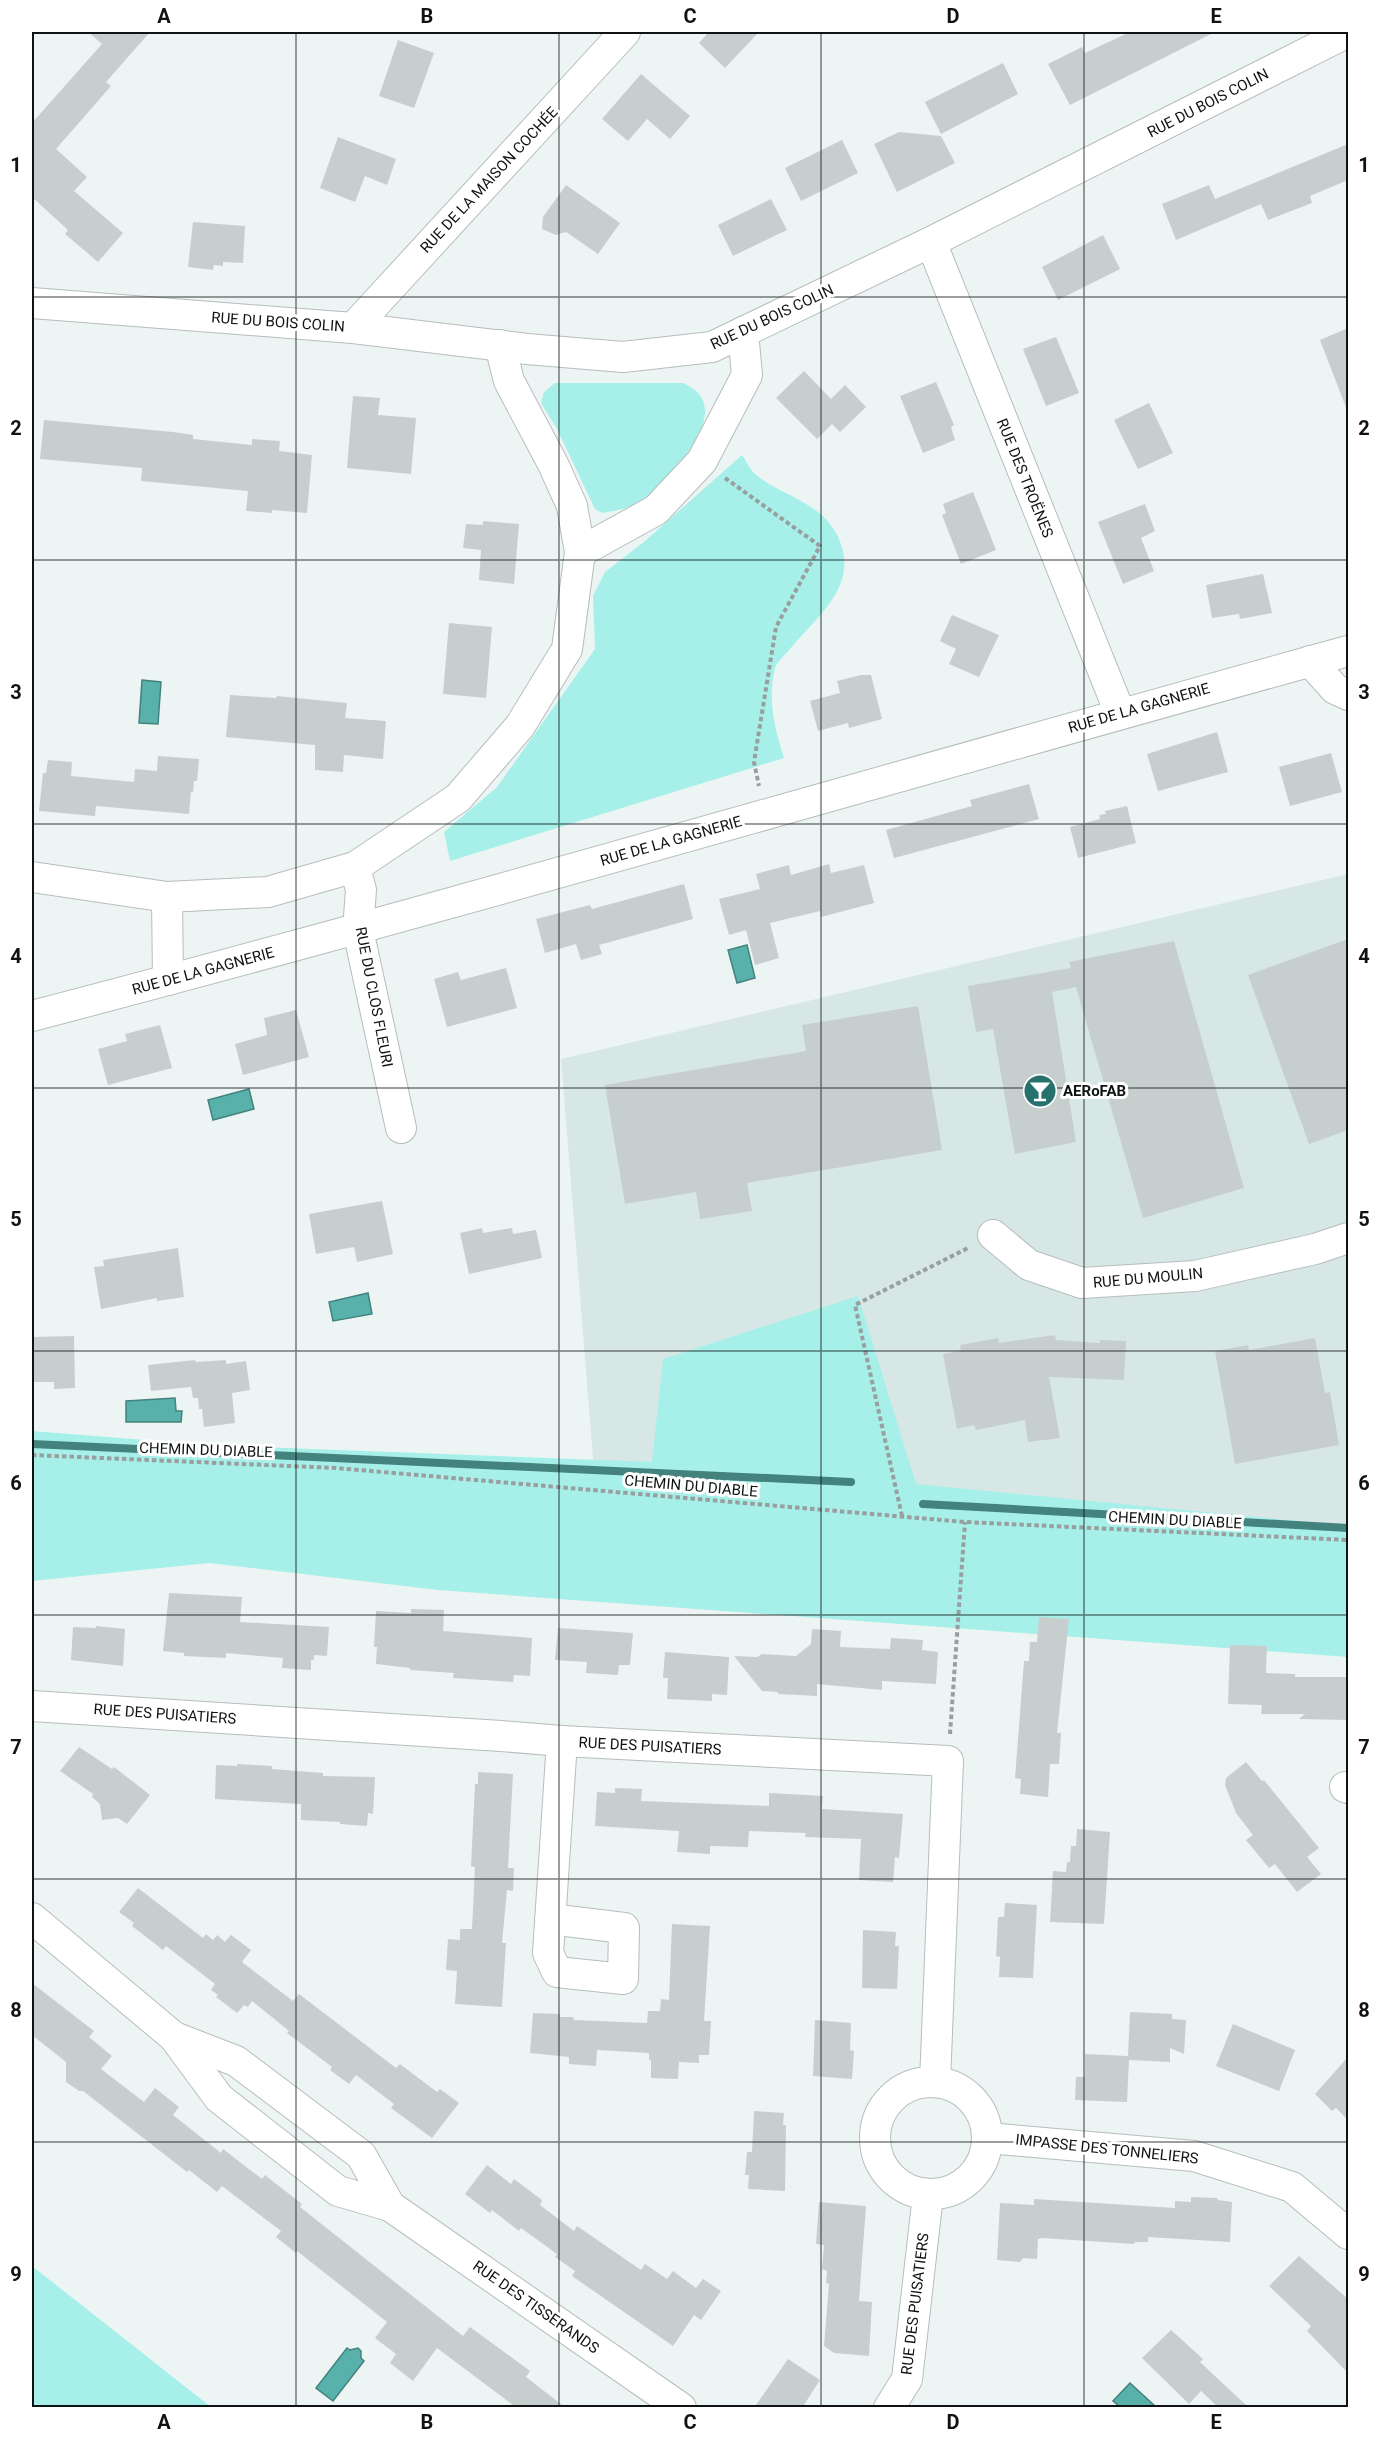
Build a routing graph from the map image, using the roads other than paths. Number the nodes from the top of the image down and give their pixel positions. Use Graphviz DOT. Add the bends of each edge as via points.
graph roads {
  1 [pos="625,32"];
  2 [pos="1348,32"];
  3 [pos="931,242"];
  4 [pos="32,303"];
  5 [pos="353,328"];
  6 [pos="743,332"];
  7 [pos="500,345"];
  8 [pos="580,552"];
  9 [pos="1348,651"];
  10 [pos="1310,661"];
  11 [pos="1348,695"];
  12 [pos="1120,713"];
  13 [pos="355,867"];
  14 [pos="32,877"];
  15 [pos="167,897"];
  16 [pos="358,930"];
  17 [pos="168,980"];
  18 [pos="32,1016"];
  19 [pos="401,1128"];
  20 [pos="993,1236"];
  21 [pos="1348,1238"];
  22 [pos="32,1706"];
  23 [pos="562,1742"];
  24 [pos="32,1918"];
  25 [pos="550,1919"];
  26 [pos="174,2037"];
  27 [pos="935,2082"];
  28 [pos="988,2138"];
  29 [pos="928,2195"];
  30 [pos="390,2206"];
  31 [pos="1348,2234"];
  32 [pos="681,2408"];
  33 [pos="889,2408"];
  1 -- 5 [label="street, RUE DE LA MAISON COCHÉE"];
  2 -- 3 [label="street, RUE DU BOIS COLIN"];
  3 -- 6 [label="street, RUE DU BOIS COLIN"];
  3 -- 12 [label="street, RUE DES TROËNES"];
  4 -- 5 [label="street, RUE DU BOIS COLIN"];
  5 -- 7 [label="street, RUE DU BOIS COLIN"];
  6 -- 7 [label="street, RUE DU BOIS COLIN" via="712,347 623,357"];
  6 -- 8 [label="street" via="747,375 702,462 656,510"];
  7 -- 8 [label="street" via="509,381 572,506"];
  8 -- 13 [label="street" via="567,649 520,726 459,798"];
  9 -- 10 [label="street, RUE DE LA GAGNERIE"];
  10 -- 11 [label="street" via="1335,689"];
  10 -- 12 [label="street, RUE DE LA GAGNERIE"];
  12 -- 16 [label="street, RUE DE LA GAGNERIE"];
  13 -- 15 [label="street" via="268,892"];
  13 -- 16 [label="street, RUE DU CLOS FLEURI" via="361,890"];
  14 -- 15 [label="street"];
  15 -- 17 [label="street"];
  16 -- 17 [label="street, RUE DE LA GAGNERIE"];
  16 -- 19 [label="street, RUE DU CLOS FLEURI"];
  17 -- 18 [label="street, RUE DE LA GAGNERIE"];
  20 -- 21 [label="street, RUE DU MOULIN" via="1029,1265 1082,1283 1195,1276"];
  22 -- 23 [label="street, RUE DES PUISATIERS"];
  23 -- 25 [label="street"];
  23 -- 27 [label="street, RUE DES PUISATIERS" via="948,1761"];
  24 -- 26 [label="street, RUE DES TISSERANDS"];
  26 -- 30 [label="street, RUE DES TISSERANDS" via="219,2098 338,2191"];
  26 -- 30 [label="street, RUE DES TISSERANDS" via="236,2061 361,2155"];
  27 -- 28 [label="street" via="951,2086 972,2100 985,2121"];
  27 -- 29 [label="street" via="917,2083 887,2102 874,2135 883,2169 911,2192"];
  28 -- 29 [label="street" via="985,2156 963,2185 946,2193"];
  28 -- 31 [label="street, IMPASSE DES TONNELIERS" via="1194,2156 1292,2187"];
  29 -- 33 [label="street, RUE DES PUISATIERS" via="907,2379"];
  30 -- 32 [label="street, RUE DES TISSERANDS"];
}
